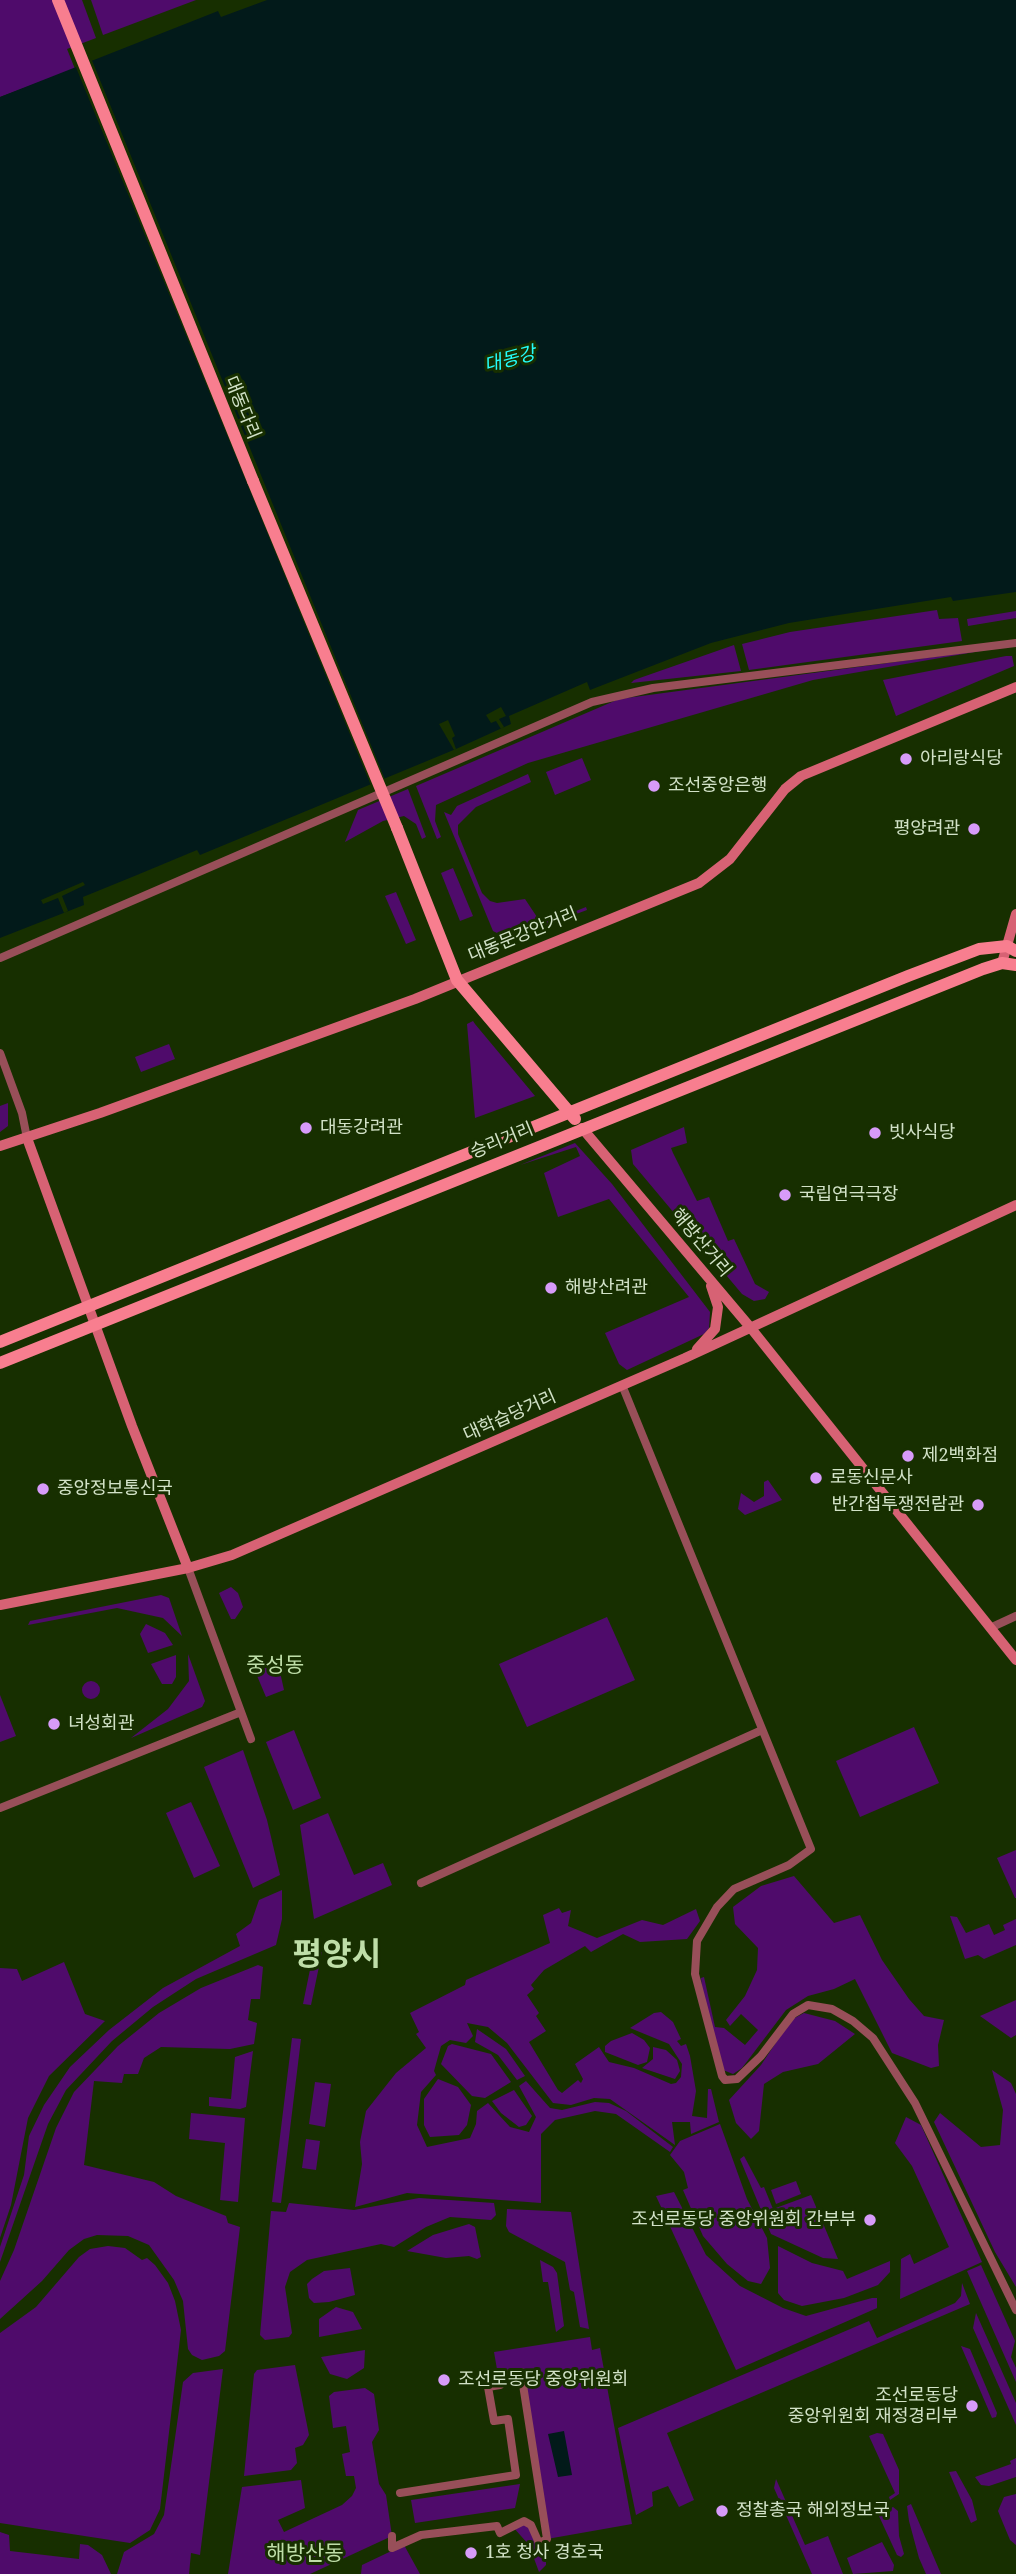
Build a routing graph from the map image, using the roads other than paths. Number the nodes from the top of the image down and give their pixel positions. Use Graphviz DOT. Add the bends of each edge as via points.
graph roads {
  1 [pos="58,0"];
  2 [pos="1016,643"];
  3 [pos="1016,687"];
  4 [pos="397,828"];
  5 [pos="1016,914"];
  6 [pos="1012,948"];
  7 [pos="0,958"];
  8 [pos="1002,963"];
  9 [pos="1016,965"];
  10 [pos="457,980"];
  11 [pos="0,1053"];
  12 [pos="570,1113"];
  13 [pos="582,1128"];
  14 [pos="27,1138"];
  15 [pos="0,1146"];
  16 [pos="1016,1205"];
  17 [pos="710,1280"];
  18 [pos="87,1306"];
  19 [pos="94,1324"];
  20 [pos="750,1327"];
  21 [pos="0,1342"];
  22 [pos="685,1358"];
  23 [pos="0,1363"];
  24 [pos="622,1385"];
  25 [pos="188,1568"];
  26 [pos="0,1605"];
  27 [pos="1016,1616"];
  28 [pos="990,1628"];
  29 [pos="1016,1660"];
  30 [pos="241,1712"];
  31 [pos="762,1730"];
  32 [pos="251,1739"];
  33 [pos="0,1808"];
  34 [pos="421,1883"];
  35 [pos="1016,2310"];
  36 [pos="400,2493"];
  37 [pos="392,2536"];
  1 -- 4 [label="main road, 대동다리, bridge"];
  2 -- 7 [label="street" via="653,688 592,702"];
  3 -- 10 [label="main road, 대동문강안거리" via="801,776 785,789 730,859 699,883"];
  4 -- 10 [label="main road, 해방산거리"];
  5 -- 6 [label="main road"];
  6 -- 8 [label="main road"];
  6 -- 12 [label="main road, 승리거리" via="979,948"];
  8 -- 9 [label="main road"];
  8 -- 13 [label="main road, 승리거리"];
  10 -- 12 [label="main road, 해방산거리"];
  10 -- 14 [label="main road, 대동문강안거리"];
  11 -- 14 [label="street"];
  12 -- 13 [label="main road, 해방산거리"];
  12 -- 18 [label="main road, 승리거리"];
  13 -- 17 [label="main road, 해방산거리"];
  13 -- 19 [label="main road, 승리거리"];
  14 -- 15 [label="main road, 대동문강안거리"];
  14 -- 18 [label="main road"];
  16 -- 20 [label="main road, 대학습당거리"];
  17 -- 20 [label="main road, 해방산거리"];
  17 -- 22 [label="main road" via="718,1307 715,1329"];
  18 -- 19 [label="main road"];
  18 -- 21 [label="main road, 승리거리"];
  19 -- 23 [label="main road, 승리거리"];
  19 -- 25 [label="main road"];
  20 -- 22 [label="main road, 대학습당거리"];
  20 -- 28 [label="main road, 해방산거리"];
  22 -- 24 [label="main road, 대학습당거리"];
  24 -- 25 [label="main road, 대학습당거리" via="232,1555"];
  24 -- 31 [label="street"];
  25 -- 26 [label="main road, 대학습당거리"];
  25 -- 30 [label="street"];
  27 -- 28 [label="street"];
  28 -- 29 [label="main road, 해방산거리"];
  30 -- 32 [label="street"];
  30 -- 33 [label="street"];
  31 -- 34 [label="street"];
  31 -- 35 [label="street" via="811,1849 789,1865 734,1889 697,1941 695,1974 700,2003 722,2076 737,2079 793,2014 808,2005 832,2009 853,2021 873,2038 915,2103"];
  36 -- 37 [label="street" via="516,2475 508,2419 494,2421 488,2387 500,2385 498,2375 521,2372 547,2539 539,2543 531,2525 523,2521 500,2533 497,2526 421,2535 392,2547"];
}
